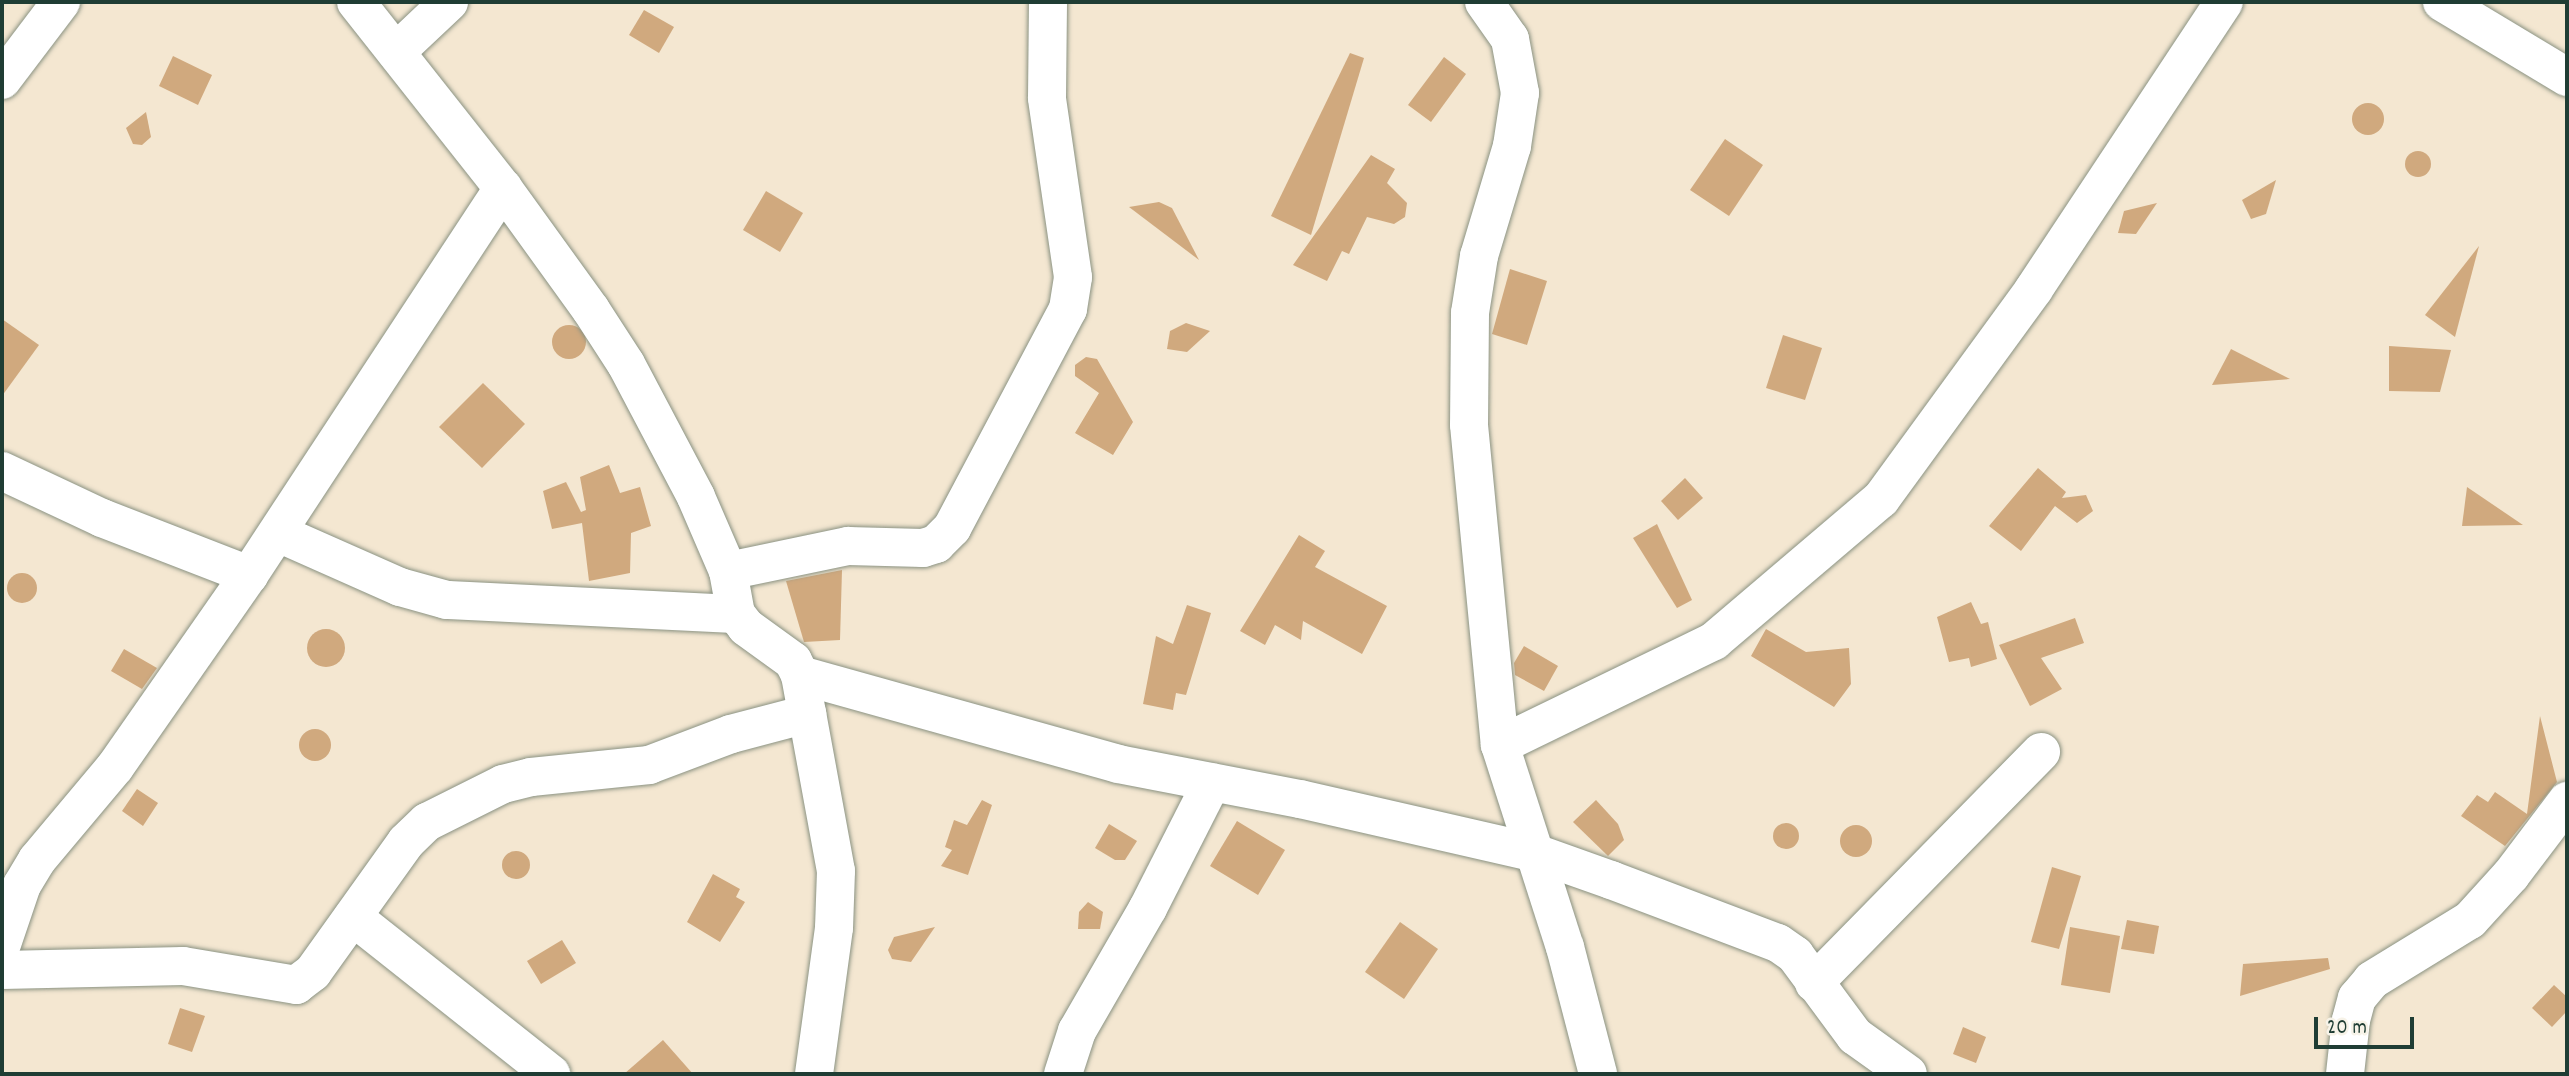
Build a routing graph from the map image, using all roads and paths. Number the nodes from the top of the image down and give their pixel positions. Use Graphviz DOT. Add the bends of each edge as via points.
graph roads {
  1 [pos="61,2"];
  2 [pos="356,2"];
  3 [pos="449,2"];
  4 [pos="1048,2"];
  5 [pos="1483,2"];
  6 [pos="2224,2"];
  7 [pos="2442,2"];
  8 [pos="396,52"];
  9 [pos="2567,77"];
  10 [pos="2,80"];
  11 [pos="503,188"];
  12 [pos="2,471"];
  13 [pos="278,533"];
  14 [pos="728,571"];
  15 [pos="249,575"];
  16 [pos="736,614"];
  17 [pos="800,675"];
  18 [pos="807,714"];
  19 [pos="1500,745"];
  20 [pos="2041,752"];
  21 [pos="1212,782"];
  22 [pos="2567,801"];
  23 [pos="1535,853"];
  24 [pos="353,917"];
  25 [pos="2,944"];
  26 [pos="2,970"];
  27 [pos="1814,983"];
  28 [pos="551,1074"];
  29 [pos="814,1074"];
  30 [pos="1063,1074"];
  31 [pos="1598,1074"];
  32 [pos="1908,1074"];
  33 [pos="2345,1074"];
  1 -- 10 [label="street"];
  2 -- 8 [label="street"];
  3 -- 8 [label="street"];
  4 -- 14 [label="street" via="1047,98 1073,277 1068,309 952,528 936,544 923,548 848,546"];
  5 -- 19 [label="street" via="1510,39 1520,93 1512,146 1479,256 1470,313 1469,425"];
  6 -- 19 [label="street" via="2034,289 1881,499 1714,641"];
  7 -- 9 [label="street"];
  8 -- 11 [label="street"];
  11 -- 13 [label="street"];
  11 -- 14 [label="street" via="626,364 696,497"];
  12 -- 15 [label="street" via="102,519"];
  13 -- 15 [label="street"];
  13 -- 16 [label="street" via="400,587 447,600"];
  14 -- 16 [label="street"];
  15 -- 25 [label="street" via="115,767 37,860 22,885"];
  16 -- 17 [label="street" via="793,660"];
  17 -- 18 [label="street"];
  17 -- 21 [label="street" via="1118,764"];
  18 -- 24 [label="street" via="731,734 649,765 531,776 503,784 427,822 406,842"];
  18 -- 29 [label="street" via="835,871 834,928"];
  19 -- 23 [label="street"];
  20 -- 27 [label="street"];
  21 -- 23 [label="street"];
  21 -- 30 [label="street" via="1148,908 1077,1031"];
  22 -- 33 [label="street" via="2470,920 2365,989 2351,1020"];
  23 -- 27 [label="street" via="1778,943 1795,955"];
  23 -- 31 [label="street"];
  24 -- 26 [label="street" via="313,972 296,985 183,966"];
  24 -- 28 [label="street"];
  27 -- 32 [label="street" via="1855,1035"];
}
